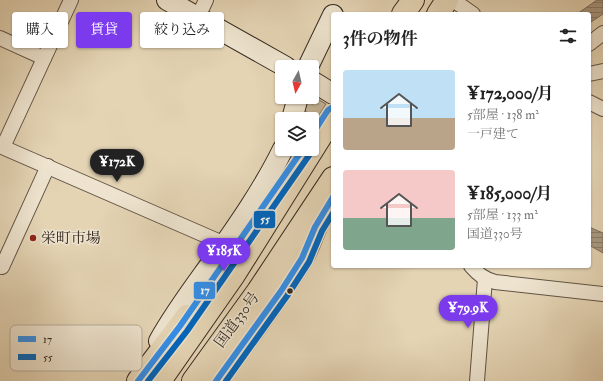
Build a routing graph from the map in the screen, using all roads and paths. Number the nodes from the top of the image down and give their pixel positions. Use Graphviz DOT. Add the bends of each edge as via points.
graph roads {
  1 [pos="71,0"];
  2 [pos="167,0"];
  3 [pos="340,0"];
  4 [pos="413,0"];
  5 [pos="447,0"];
  6 [pos="453,0"];
  7 [pos="202,9"];
  8 [pos="334,12"];
  9 [pos="404,12"];
  10 [pos="439,12"];
  11 [pos="469,12"];
  12 [pos="331,18"];
  13 [pos="603,33"];
  14 [pos="0,38"];
  15 [pos="591,42"];
  16 [pos="44,58"];
  17 [pos="276,60"];
  18 [pos="311,60"];
  19 [pos="603,71"];
  20 [pos="591,74"];
  21 [pos="319,85"];
  22 [pos="331,93"];
  23 [pos="591,103"];
  24 [pos="331,108"];
  25 [pos="603,109"];
  26 [pos="331,120"];
  27 [pos="319,124"];
  28 [pos="2,147"];
  29 [pos="279,156"];
  30 [pos="298,156"];
  31 [pos="48,166"];
  32 [pos="331,181"];
  33 [pos="331,200"];
  34 [pos="225,244"];
  35 [pos="2,267"];
  36 [pos="472,268"];
  37 [pos="485,279"];
  38 [pos="603,294"];
  39 [pos="138,381"];
  40 [pos="160,381"];
  41 [pos="194,381"];
  42 [pos="216,381"];
  43 [pos="477,381"];
  1 -- 16 [label="street"];
  2 -- 7 [label="main road"];
  3 -- 8 [label="main road"];
  4 -- 9 [label="highway"];
  5 -- 10 [label="highway"];
  6 -- 11 [label="street"];
  7 -- 17 [label="main road"];
  12 -- 18 [label="main road"];
  13 -- 15 [label="street"];
  14 -- 16 [label="street"];
  16 -- 28 [label="street"];
  19 -- 20 [label="street"];
  21 -- 22 [label="main road"];
  23 -- 25 [label="street"];
  24 -- 27 [label="highway"];
  26 -- 40 [label="highway, 国道330号" via="234,275"];
  28 -- 31 [label="street"];
  29 -- 34 [label="main road"];
  30 -- 39 [label="highway" via="180,326"];
  31 -- 34 [label="street"];
  31 -- 35 [label="street"];
  32 -- 41 [label="highway, 国道330号"];
  33 -- 42 [label="highway" via="315,227 302,258"];
  34 -- 39 [label="main road" via="170,320"];
  36 -- 37 [label="street"];
  37 -- 38 [label="street" via="529,287"];
  37 -- 43 [label="street"];
}
